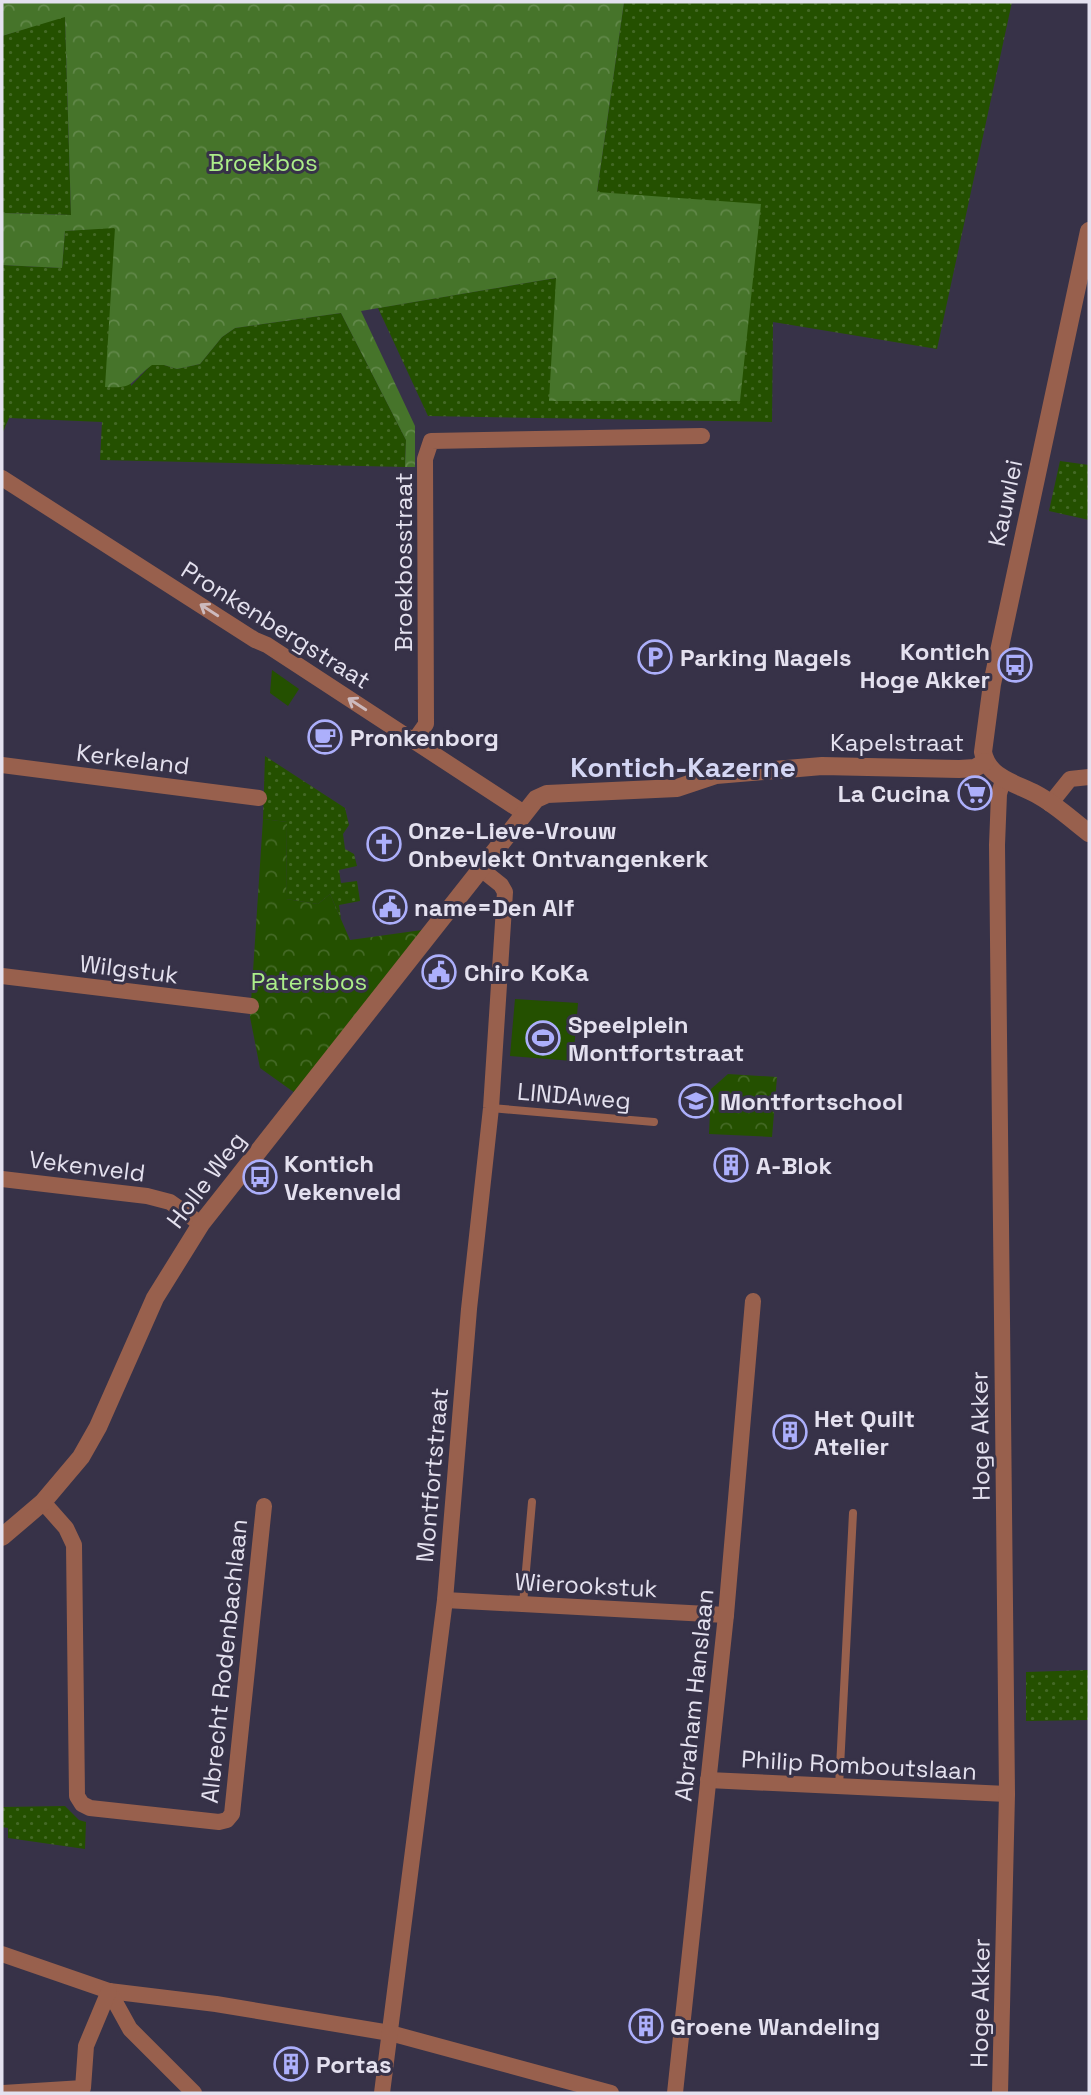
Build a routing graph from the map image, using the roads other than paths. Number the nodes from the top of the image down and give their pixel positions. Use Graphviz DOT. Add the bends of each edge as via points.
graph roads {
  1 [pos="1089,231"];
  2 [pos="702,436"];
  3 [pos="2,478"];
  4 [pos="414,741"];
  5 [pos="985,762"];
  6 [pos="2,765"];
  7 [pos="1083,777"];
  8 [pos="1003,780"];
  9 [pos="259,798"];
  10 [pos="1050,804"];
  11 [pos="524,813"];
  12 [pos="1089,833"];
  13 [pos="481,869"];
  14 [pos="2,976"];
  15 [pos="251,1006"];
  16 [pos="491,1108"];
  17 [pos="654,1122"];
  18 [pos="2,1179"];
  19 [pos="201,1224"];
  20 [pos="753,1301"];
  21 [pos="43,1502"];
  22 [pos="532,1502"];
  23 [pos="264,1506"];
  24 [pos="853,1513"];
  25 [pos="2,1537"];
  26 [pos="444,1600"];
  27 [pos="523,1604"];
  28 [pos="726,1615"];
  29 [pos="708,1780"];
  30 [pos="839,1787"];
  31 [pos="1007,1794"];
  32 [pos="2,1954"];
  33 [pos="109,1991"];
  34 [pos="390,2034"];
  35 [pos="3,2093"];
  36 [pos="194,2093"];
  37 [pos="382,2093"];
  38 [pos="611,2093"];
  39 [pos="675,2093"];
  40 [pos="1000,2093"];
  1 -- 5 [label="street, Kauwlei" via="992,684 983,744"];
  2 -- 4 [label="street, Broekbosstraat" via="431,441 425,459 426,724"];
  4 -- 3 [label="street, Pronkenbergstraat, one-way"];
  4 -- 11 [label="street, Pronkenbergstraat"];
  5 -- 8 [label="street"];
  5 -- 11 [label="street, Kapelstraat" via="959,769 822,766 716,775 677,789 542,795"];
  6 -- 9 [label="street, Kerkeland"];
  7 -- 10 [label="street" via="1067,781"];
  8 -- 10 [label="street"];
  8 -- 31 [label="street, Hoge Akker" via="997,845"];
  10 -- 12 [label="street"];
  11 -- 13 [label="street, Kapelstraat"];
  13 -- 16 [label="street, Montfortstraat" via="505,892"];
  13 -- 19 [label="street, Holle Weg"];
  14 -- 15 [label="street, Wilgstuk"];
  16 -- 17 [label="lane, LINDAweg"];
  16 -- 26 [label="street, Montfortstraat"];
  18 -- 19 [label="street, Vekenveld" via="167,1200"];
  19 -- 21 [label="street, Holle Weg" via="155,1298 89,1443"];
  20 -- 28 [label="street, Abraham Hanslaan"];
  21 -- 23 [label="street, Albrecht Rodenbachlaan" via="74,1545 79,1801 90,1808 219,1822 232,1814"];
  21 -- 25 [label="street, Holle Weg"];
  22 -- 27 [label="lane"];
  24 -- 30 [label="lane"];
  26 -- 27 [label="street, Wierookstuk"];
  26 -- 34 [label="street, Montfortstraat"];
  27 -- 28 [label="street, Wierookstuk"];
  28 -- 29 [label="street, Abraham Hanslaan"];
  29 -- 30 [label="street, Philip Romboutslaan"];
  29 -- 39 [label="street, Abraham Hanslaan"];
  30 -- 31 [label="street, Philip Romboutslaan"];
  31 -- 40 [label="street, Hoge Akker"];
  32 -- 33 [label="street"];
  33 -- 34 [label="street"];
  33 -- 35 [label="street" via="86,2046 83,2088"];
  33 -- 36 [label="street" via="130,2029"];
  34 -- 37 [label="street, Montfortstraat"];
  34 -- 38 [label="street"];
}
